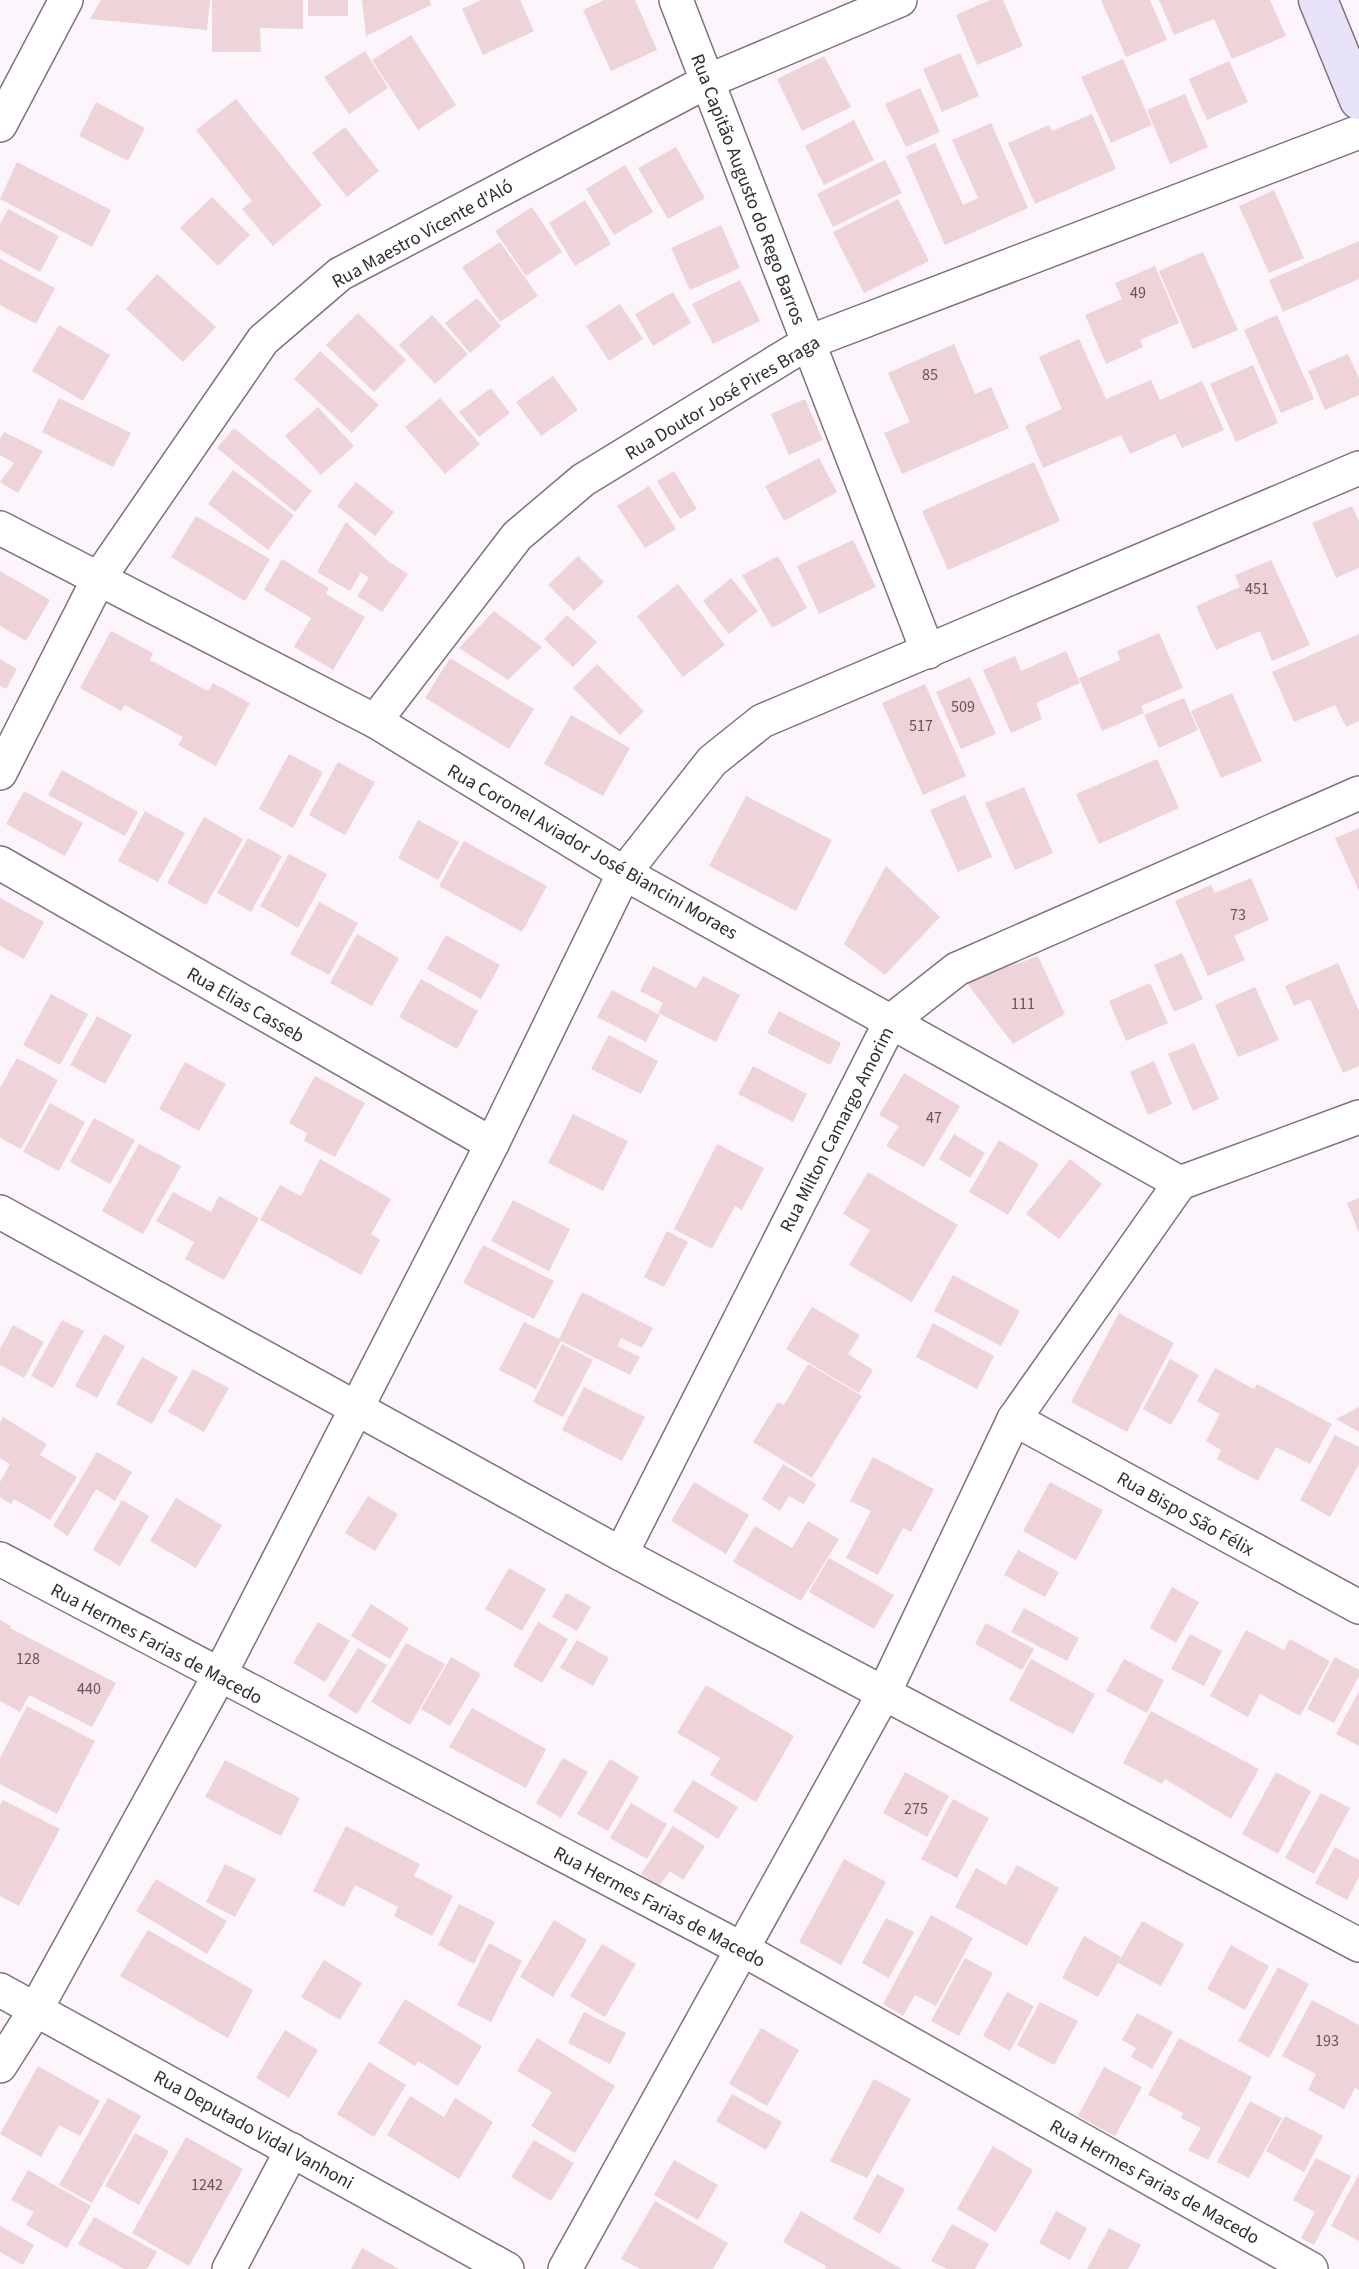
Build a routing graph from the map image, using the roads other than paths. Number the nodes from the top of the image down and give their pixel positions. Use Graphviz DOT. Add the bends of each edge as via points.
graph roads {
  1 [pos="66,0"];
  2 [pos="676,0"];
  3 [pos="900,0"];
  4 [pos="1318,0"];
  5 [pos="708,81"];
  6 [pos="1359,100"];
  7 [pos="0,125"];
  8 [pos="1359,132"];
  9 [pos="809,342"];
  10 [pos="1359,468"];
  11 [pos="0,528"];
  12 [pos="99,579"];
  13 [pos="928,652"];
  14 [pos="376,721"];
  15 [pos="0,773"];
  16 [pos="1359,793"];
  17 [pos="0,863"];
  18 [pos="624,873"];
  19 [pos="891,1021"];
  20 [pos="1359,1117"];
  21 [pos="492,1144"];
  22 [pos="1180,1183"];
  23 [pos="0,1212"];
  24 [pos="357,1406"];
  25 [pos="1014,1419"];
  26 [pos="621,1554"];
  27 [pos="0,1559"];
  28 [pos="1359,1607"];
  29 [pos="219,1676"];
  30 [pos="884,1693"];
  31 [pos="1359,1945"];
  32 [pos="744,1950"];
  33 [pos="0,1990"];
  34 [pos="36,2009"];
  35 [pos="0,2066"];
  36 [pos="292,2150"];
  37 [pos="229,2269"];
  38 [pos="508,2269"];
  39 [pos="565,2269"];
  40 [pos="1311,2269"];
  1 -- 7 [label="street"];
  2 -- 5 [label="street, Rua Capitão Augusto do Rego Barros"];
  3 -- 5 [label="street, Rua Maestro Vicente d'Aló"];
  4 -- 6 [label="main road"];
  5 -- 9 [label="street, Rua Capitão Augusto do Rego Barros"];
  5 -- 12 [label="street, Rua Maestro Vicente d'Aló" via="340,274 262,340"];
  8 -- 9 [label="street, Rua Doutor José Pires Braga"];
  9 -- 13 [label="street, Rua Capitão Augusto do Rego Barros"];
  9 -- 14 [label="street, Rua Doutor José Pires Braga" via="583,480 517,536"];
  10 -- 13 [label="street"];
  11 -- 12 [label="street, Rua Coronel Aviador José Biancini Moraes"];
  12 -- 14 [label="street, Rua Coronel Aviador José Biancini Moraes"];
  12 -- 15 [label="street, Rua Maestro Vicente d'Aló"];
  13 -- 18 [label="street" via="762,721 712,761"];
  14 -- 18 [label="street, Rua Coronel Aviador José Biancini Moraes"];
  16 -- 19 [label="street, Rua Milton Camargo Amorim" via="957,969"];
  17 -- 21 [label="street, Rua Elias Casseb"];
  18 -- 19 [label="street, Rua Coronel Aviador José Biancini Moraes"];
  18 -- 21 [label="street"];
  19 -- 22 [label="street, Rua Coronel Aviador José Biancini Moraes"];
  19 -- 26 [label="street, Rua Milton Camargo Amorim"];
  20 -- 22 [label="street"];
  21 -- 24 [label="street"];
  22 -- 25 [label="street"];
  23 -- 24 [label="street"];
  24 -- 26 [label="street"];
  24 -- 29 [label="street"];
  25 -- 28 [label="street, Rua Bispo São Félix"];
  25 -- 30 [label="street"];
  26 -- 30 [label="street"];
  27 -- 29 [label="street, Rua Hermes Farias de Macedo"];
  29 -- 32 [label="street, Rua Hermes Farias de Macedo"];
  29 -- 34 [label="street"];
  30 -- 31 [label="street"];
  30 -- 32 [label="street"];
  32 -- 39 [label="street"];
  32 -- 40 [label="street, Rua Hermes Farias de Macedo"];
  33 -- 34 [label="street, Rua Deputado Vidal Vanhoni"];
  34 -- 35 [label="street"];
  34 -- 36 [label="street, Rua Deputado Vidal Vanhoni"];
  36 -- 37 [label="street"];
  36 -- 38 [label="street, Rua Deputado Vidal Vanhoni"];
}
